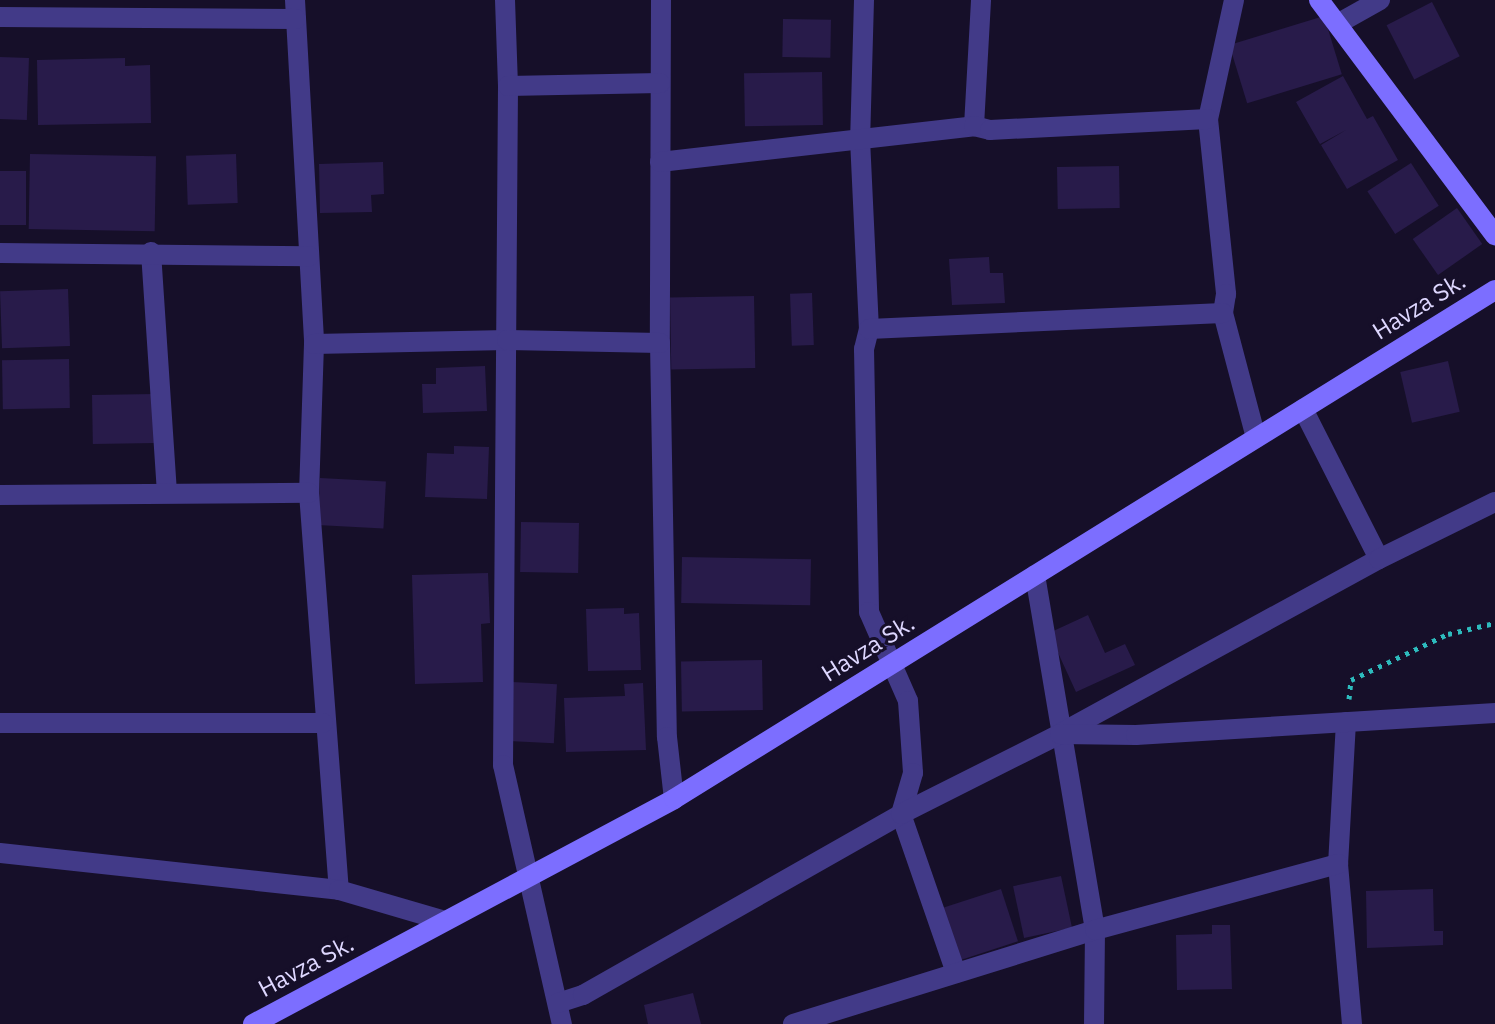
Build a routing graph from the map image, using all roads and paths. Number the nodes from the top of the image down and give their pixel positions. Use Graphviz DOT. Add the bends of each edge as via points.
graph roads {
  1 [pos="505,0"];
  2 [pos="661,0"];
  3 [pos="864,0"];
  4 [pos="981,0"];
  5 [pos="1234,0"];
  6 [pos="1319,0"];
  7 [pos="1380,0"];
  8 [pos="296,10"];
  9 [pos="0,17"];
  10 [pos="1339,23"];
  11 [pos="660,83"];
  12 [pos="508,86"];
  13 [pos="1208,119"];
  14 [pos="974,126"];
  15 [pos="860,139"];
  16 [pos="660,162"];
  17 [pos="1495,235"];
  18 [pos="151,252"];
  19 [pos="0,253"];
  20 [pos="309,256"];
  21 [pos="1495,290"];
  22 [pos="1223,313"];
  23 [pos="869,329"];
  24 [pos="507,340"];
  25 [pos="660,343"];
  26 [pos="314,344"];
  27 [pos="1303,409"];
  28 [pos="1256,438"];
  29 [pos="167,491"];
  30 [pos="309,493"];
  31 [pos="0,495"];
  32 [pos="1495,502"];
  33 [pos="1379,559"];
  34 [pos="1035,575"];
  35 [pos="1495,623"];
  36 [pos="893,663"];
  37 [pos="1495,713"];
  38 [pos="1346,722"];
  39 [pos="0,723"];
  40 [pos="323,723"];
  41 [pos="1060,734"];
  42 [pos="674,799"];
  43 [pos="901,814"];
  44 [pos="0,853"];
  45 [pos="1338,864"];
  46 [pos="528,877"];
  47 [pos="339,890"];
  48 [pos="445,921"];
  49 [pos="1095,930"];
  50 [pos="956,973"];
  51 [pos="558,1003"];
  52 [pos="253,1024"];
  53 [pos="562,1024"];
  54 [pos="793,1024"];
  55 [pos="1094,1024"];
  56 [pos="1352,1024"];
  1 -- 12 [label="street"];
  2 -- 11 [label="street"];
  3 -- 15 [label="street"];
  4 -- 14 [label="street"];
  5 -- 13 [label="street"];
  6 -- 10 [label="street"];
  7 -- 10 [label="street"];
  8 -- 9 [label="street"];
  8 -- 20 [label="street"];
  10 -- 17 [label="street"];
  11 -- 12 [label="street"];
  11 -- 16 [label="street"];
  12 -- 24 [label="street"];
  13 -- 14 [label="street" via="990,130"];
  13 -- 22 [label="street" via="1226,294"];
  14 -- 15 [label="street"];
  15 -- 16 [label="street"];
  15 -- 23 [label="street"];
  16 -- 25 [label="street"];
  18 -- 19 [label="street"];
  18 -- 20 [label="street"];
  18 -- 29 [label="street"];
  20 -- 26 [label="street"];
  21 -- 27 [label="street, Havza Sk."];
  22 -- 23 [label="street"];
  22 -- 28 [label="street"];
  23 -- 36 [label="street" via="864,349 869,612"];
  24 -- 25 [label="street"];
  24 -- 26 [label="street"];
  24 -- 46 [label="street" via="503,765"];
  25 -- 42 [label="street" via="667,737"];
  26 -- 30 [label="street"];
  27 -- 28 [label="street, Havza Sk."];
  27 -- 33 [label="street"];
  28 -- 34 [label="street, Havza Sk."];
  29 -- 30 [label="street"];
  29 -- 31 [label="street"];
  30 -- 40 [label="street"];
  32 -- 33 [label="street"];
  33 -- 41 [label="street"];
  34 -- 36 [label="street, Havza Sk."];
  34 -- 41 [label="street"];
  35 -- 38 [label="path" via="1448,634 1351,680"];
  36 -- 42 [label="street, Havza Sk."];
  36 -- 43 [label="street" via="908,701 913,773"];
  37 -- 38 [label="street"];
  38 -- 41 [label="street" via="1136,735"];
  38 -- 45 [label="street"];
  39 -- 40 [label="street"];
  40 -- 47 [label="street"];
  41 -- 43 [label="street"];
  41 -- 49 [label="street"];
  42 -- 46 [label="street, Havza Sk."];
  43 -- 50 [label="street"];
  43 -- 51 [label="street" via="583,995"];
  44 -- 47 [label="street"];
  45 -- 49 [label="street"];
  45 -- 56 [label="street"];
  46 -- 48 [label="street, Havza Sk."];
  46 -- 51 [label="street"];
  47 -- 48 [label="street"];
  48 -- 52 [label="street, Havza Sk."];
  49 -- 50 [label="street"];
  49 -- 55 [label="street"];
  50 -- 54 [label="street"];
  51 -- 53 [label="street"];
}
